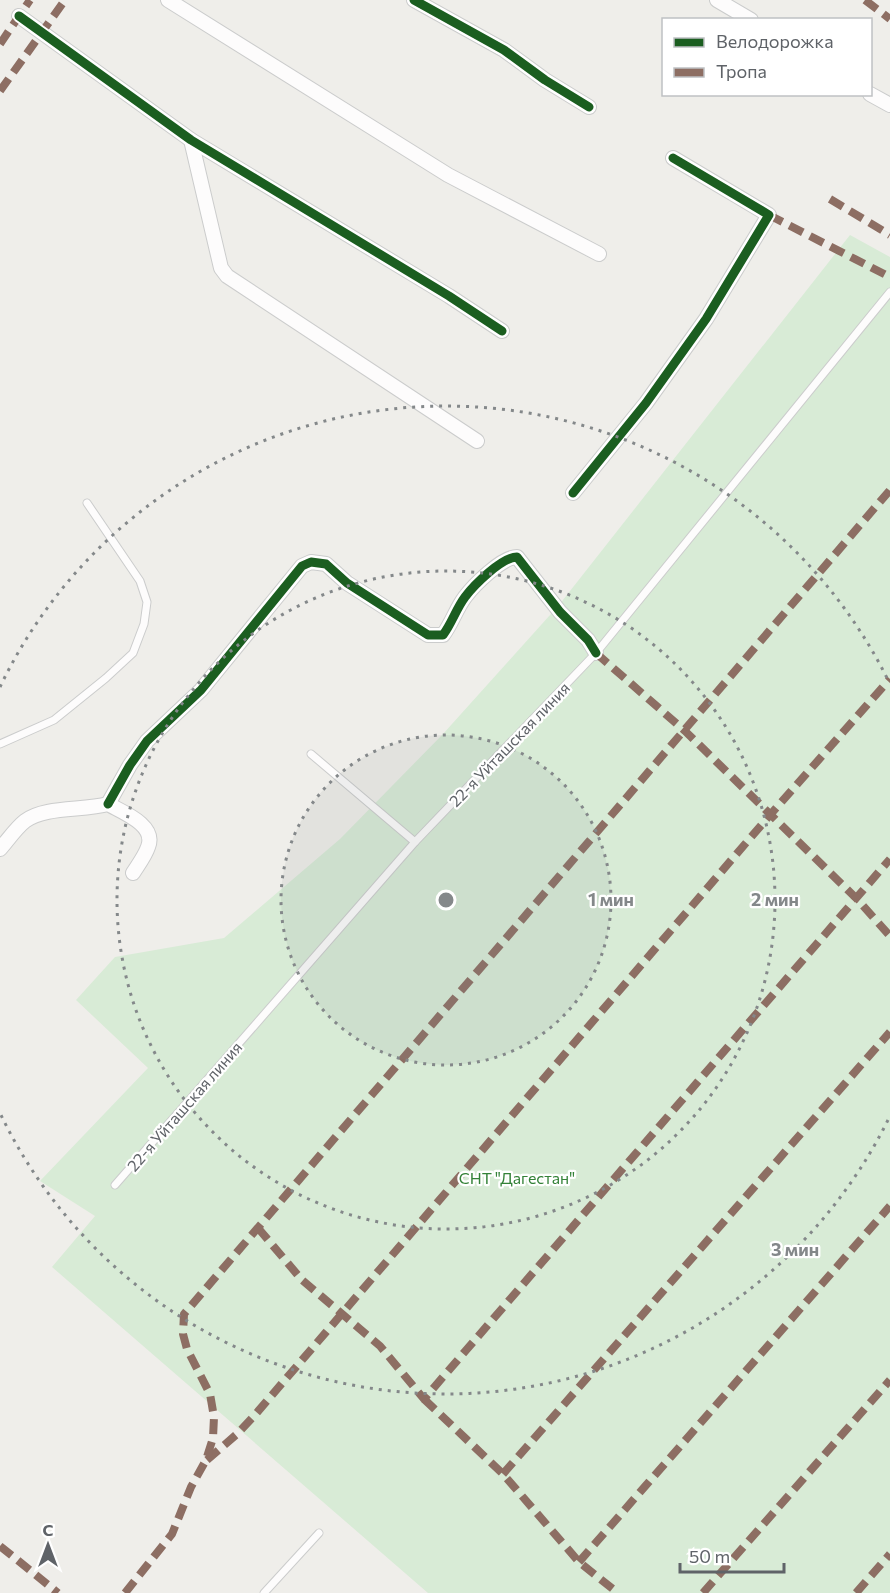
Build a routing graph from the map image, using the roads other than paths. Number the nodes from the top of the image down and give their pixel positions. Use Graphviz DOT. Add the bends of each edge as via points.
graph roads {
  1 [pos="168,0"];
  2 [pos="414,0"];
  3 [pos="717,0"];
  4 [pos="19,16"];
  5 [pos="748,18"];
  6 [pos="872,95"];
  7 [pos="890,105"];
  8 [pos="589,107"];
  9 [pos="191,140"];
  10 [pos="673,158"];
  11 [pos="600,254"];
  12 [pos="890,292"];
  13 [pos="502,331"];
  14 [pos="477,441"];
  15 [pos="573,492"];
  16 [pos="87,503"];
  17 [pos="596,653"];
  18 [pos="0,744"];
  19 [pos="311,754"];
  20 [pos="108,804"];
  21 [pos="415,842"];
  22 [pos="0,849"];
  23 [pos="133,873"];
  24 [pos="115,1185"];
  25 [pos="319,1533"];
  26 [pos="264,1593"];
  1 -- 11 [label="street" via="448,175"];
  2 -- 8 [label="street" via="504,50"];
  3 -- 5 [label="street"];
  4 -- 9 [label="street"];
  6 -- 7 [label="street"];
  9 -- 13 [label="street"];
  9 -- 14 [label="street" via="221,268 227,276"];
  10 -- 15 [label="street" via="769,215 706,319 646,403"];
  12 -- 17 [label="lane, 22-я Уйташская линия"];
  16 -- 18 [label="lane" via="140,581 147,602 144,624 133,653 106,678 54,720"];
  17 -- 20 [label="street" via="517,557 501,563 465,597 443,635 437,636 347,583 326,564 311,562 302,566 201,690 147,741"];
  17 -- 21 [label="lane, 22-я Уйташская линия"];
  19 -- 21 [label="lane"];
  20 -- 22 [label="street" via="36,814 24,821"];
  20 -- 23 [label="street" via="133,818 150,837"];
  21 -- 24 [label="lane, 22-я Уйташская линия"];
  25 -- 26 [label="lane"];
}
